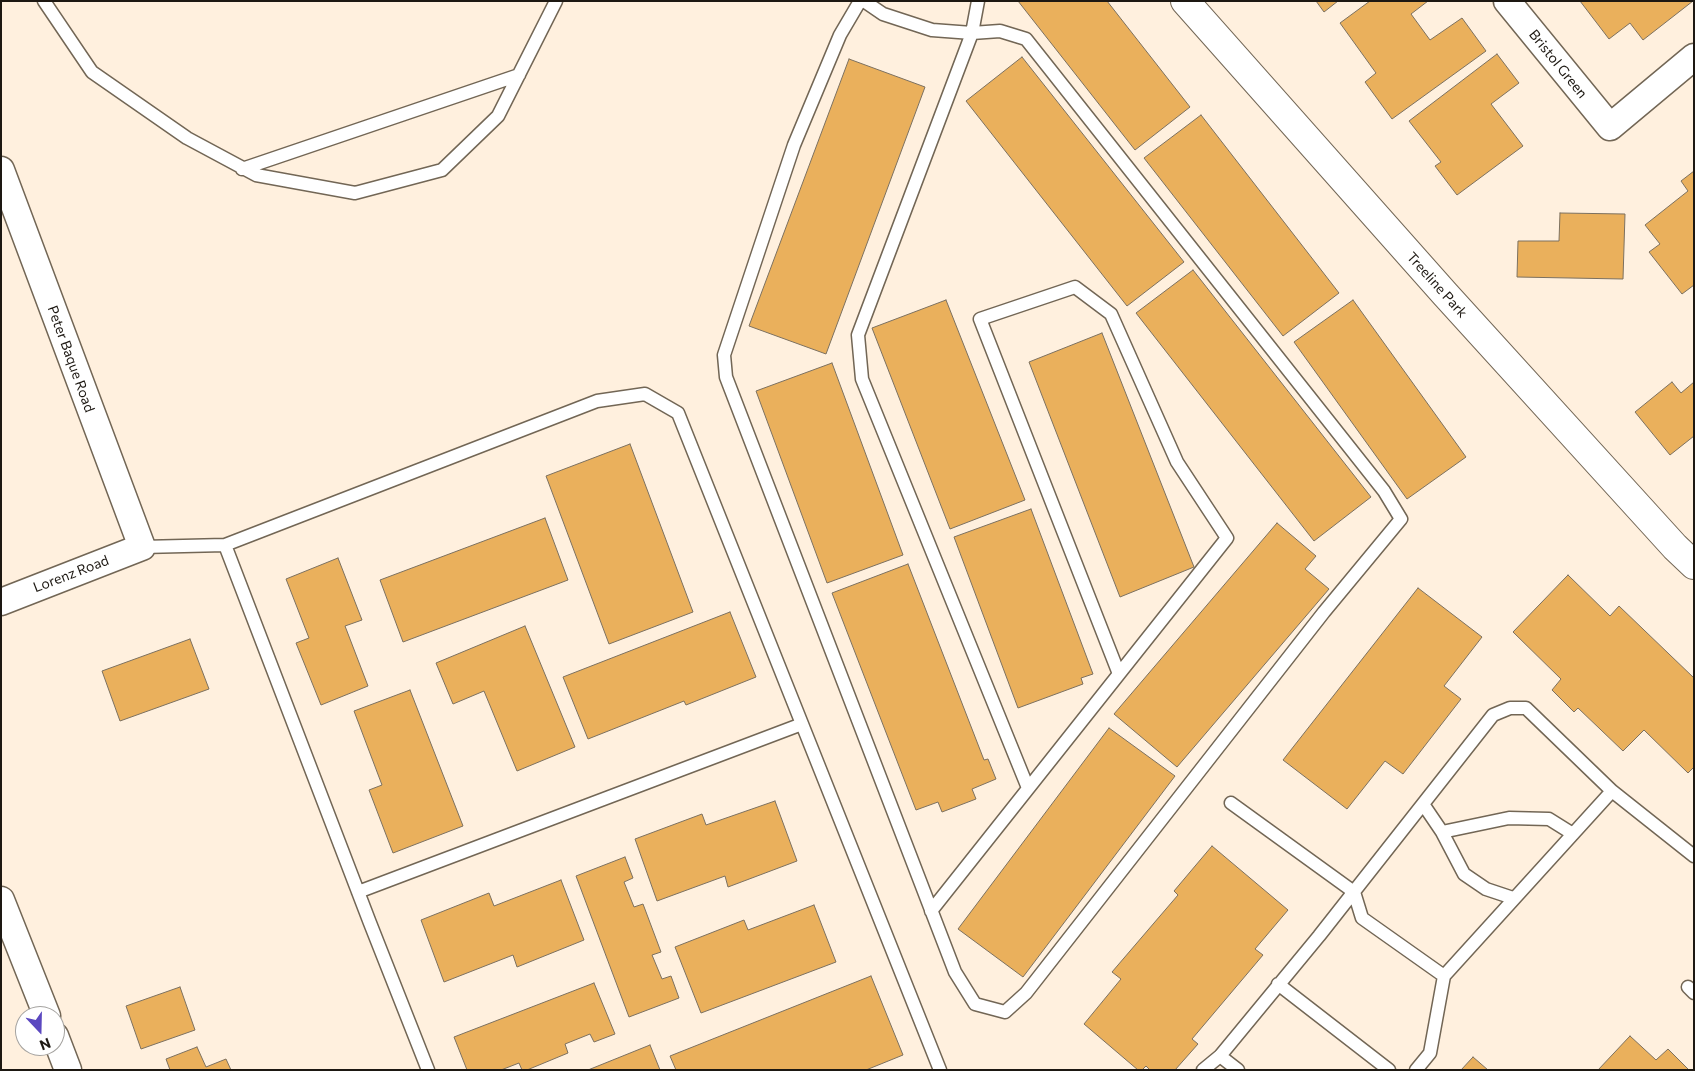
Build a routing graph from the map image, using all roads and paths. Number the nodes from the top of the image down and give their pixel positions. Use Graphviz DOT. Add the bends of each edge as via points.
graph roads {
  1 [pos="44,1"];
  2 [pos="556,1"];
  3 [pos="860,1"];
  4 [pos="864,1"];
  5 [pos="978,1"];
  6 [pos="1185,1"];
  7 [pos="1507,1"];
  8 [pos="972,33"];
  9 [pos="1694,57"];
  10 [pos="519,75"];
  11 [pos="242,169"];
  12 [pos="1,170"];
  13 [pos="225,545"];
  14 [pos="142,547"];
  15 [pos="1694,565"];
  16 [pos="1,602"];
  17 [pos="1119,674"];
  18 [pos="802,724"];
  19 [pos="1028,788"];
  20 [pos="1612,791"];
  21 [pos="1231,804"];
  22 [pos="1423,804"];
  23 [pos="1442,832"];
  24 [pos="1573,834"];
  25 [pos="1694,856"];
  26 [pos="358,892"];
  27 [pos="1354,892"];
  28 [pos="1513,898"];
  29 [pos="1,900"];
  30 [pos="931,911"];
  31 [pos="1444,976"];
  32 [pos="1278,984"];
  33 [pos="43,1006"];
  34 [pos="63,1056"];
  35 [pos="1220,1056"];
  36 [pos="68,1070"];
  37 [pos="428,1070"];
  38 [pos="940,1070"];
  39 [pos="1203,1070"];
  40 [pos="1238,1070"];
  41 [pos="1389,1070"];
  42 [pos="1416,1070"];
  1 -- 11 [label="lane" via="92,72 187,138"];
  2 -- 10 [label="lane"];
  3 -- 30 [label="lane" via="840,35 794,145 724,355 726,377"];
  4 -- 8 [label="lane" via="883,14 932,30"];
  5 -- 8 [label="lane"];
  6 -- 15 [label="street, Treeline Park" via="1445,294"];
  7 -- 9 [label="street, Bristol Green" via="1610,127"];
  8 -- 19 [label="lane" via="858,334 862,379"];
  8 -- 30 [label="lane" via="1000,31 1026,39 1384,491 1401,519 1318,620 1026,994 1005,1012 975,1004 955,972"];
  10 -- 11 [label="lane"];
  10 -- 11 [label="lane" via="498,116 442,170 355,193 256,175"];
  12 -- 14 [label="street, Peter Baque Road"];
  13 -- 14 [label="lane"];
  13 -- 18 [label="lane" via="597,401 645,394 678,413"];
  13 -- 26 [label="lane"];
  14 -- 16 [label="street, Lorenz Road"];
  17 -- 17 [label="lane" via="1227,538 1177,462 1111,314 1075,287 980,320"];
  17 -- 19 [label="lane"];
  18 -- 26 [label="lane"];
  18 -- 38 [label="lane"];
  19 -- 30 [label="lane"];
  20 -- 22 [label="lane" via="1526,708 1510,708 1493,714"];
  20 -- 24 [label="lane"];
  20 -- 25 [label="lane"];
  21 -- 27 [label="lane"];
  22 -- 23 [label="lane"];
  22 -- 27 [label="lane"];
  23 -- 24 [label="lane" via="1509,818 1549,819"];
  23 -- 28 [label="lane" via="1464,874 1486,889"];
  24 -- 28 [label="lane"];
  26 -- 37 [label="lane"];
  27 -- 31 [label="lane" via="1362,918"];
  27 -- 32 [label="lane"];
  28 -- 31 [label="lane"];
  29 -- 33 [label="street"];
  31 -- 42 [label="lane" via="1430,1053"];
  32 -- 35 [label="lane"];
  32 -- 41 [label="lane"];
  34 -- 36 [label="street"];
  35 -- 39 [label="lane"];
  35 -- 40 [label="lane"];
}
